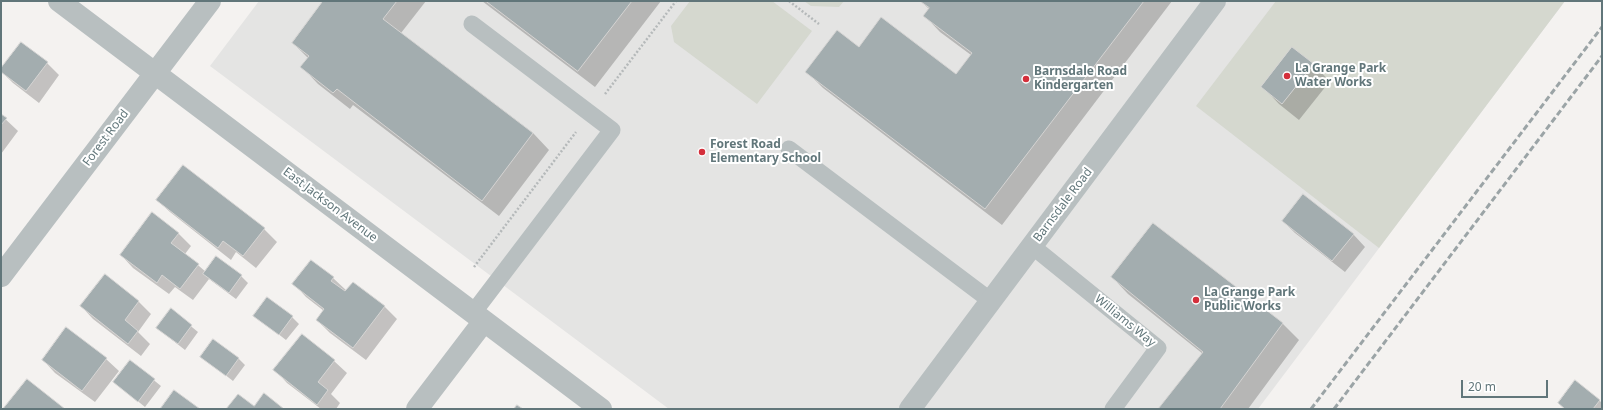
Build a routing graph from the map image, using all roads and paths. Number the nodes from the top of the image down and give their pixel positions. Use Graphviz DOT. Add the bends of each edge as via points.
graph roads {
  1 [pos="59,1"];
  2 [pos="210,1"];
  3 [pos="789,1"];
  4 [pos="1215,1"];
  5 [pos="472,24"];
  6 [pos="820,24"];
  7 [pos="155,73"];
  8 [pos="789,149"];
  9 [pos="1032,246"];
  10 [pos="1,276"];
  11 [pos="991,301"];
  12 [pos="479,317"];
  13 [pos="417,409"];
  14 [pos="601,409"];
  15 [pos="910,409"];
  16 [pos="1113,409"];
  1 -- 7 [label="street, East Jackson Avenue"];
  2 -- 7 [label="street, Forest Road"];
  3 -- 6 [label="path"];
  4 -- 9 [label="street, Barnsdale Road"];
  5 -- 12 [label="lane" via="612,130"];
  7 -- 10 [label="street, Forest Road"];
  7 -- 12 [label="street, East Jackson Avenue"];
  8 -- 11 [label="lane"];
  9 -- 11 [label="street, Barnsdale Road"];
  9 -- 16 [label="lane, Williams Way" via="1158,348"];
  11 -- 15 [label="street, Barnsdale Road"];
  12 -- 13 [label="street"];
  12 -- 14 [label="street, East Jackson Avenue"];
}
